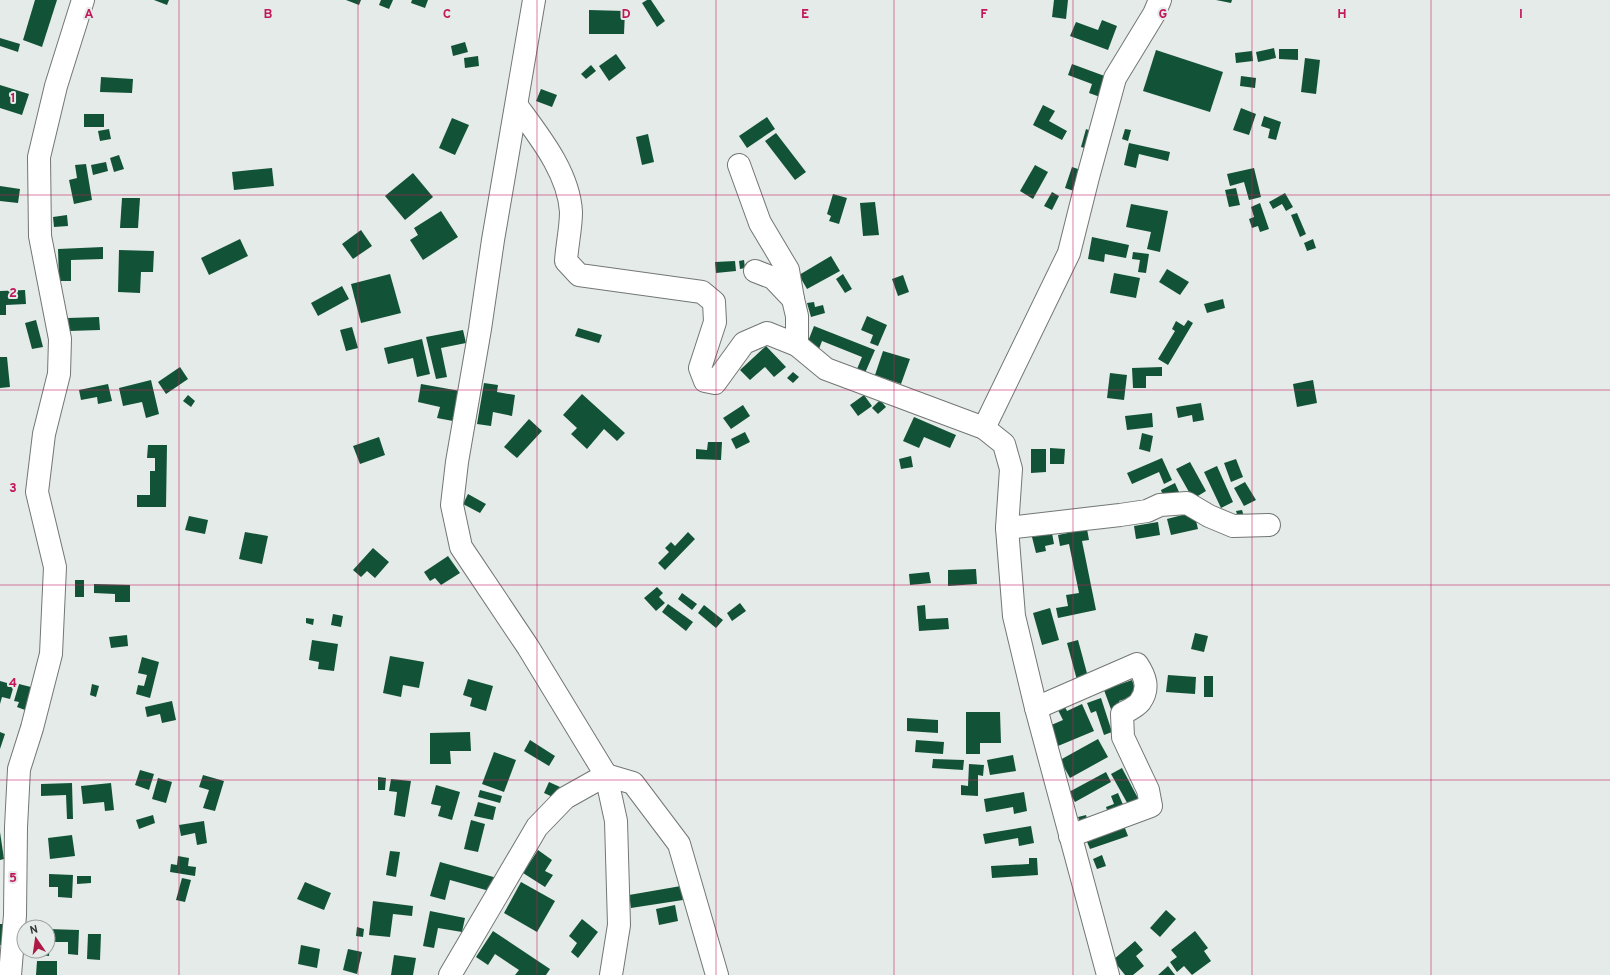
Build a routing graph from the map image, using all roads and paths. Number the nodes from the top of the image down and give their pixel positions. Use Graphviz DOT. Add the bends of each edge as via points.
graph roads {
  1 [pos="83,0"];
  2 [pos="534,0"];
  3 [pos="1160,0"];
  4 [pos="517,106"];
  5 [pos="739,165"];
  6 [pos="754,272"];
  7 [pos="793,298"];
  8 [pos="797,345"];
  9 [pos="984,428"];
  10 [pos="1269,525"];
  11 [pos="1007,528"];
  12 [pos="1036,708"];
  13 [pos="606,775"];
  14 [pos="1070,836"];
  15 [pos="10,975"];
  16 [pos="450,975"];
  17 [pos="611,975"];
  18 [pos="717,975"];
  19 [pos="1108,975"];
  1 -- 15 [label="street" via="56,86 39,157 40,236 60,339 59,374 44,434 37,492 55,567 51,654 19,769 15,915"];
  2 -- 4 [label="street"];
  3 -- 9 [label="street" via="1115,78 1069,253"];
  4 -- 8 [label="street" via="541,139 565,182 571,212 566,261 579,275 702,292 714,302 715,322 700,368 705,381 715,383 744,343 767,333"];
  4 -- 13 [label="street" via="492,240 452,505 461,547 528,647"];
  5 -- 7 [label="street" via="760,223 788,270"];
  6 -- 7 [label="street" via="773,278"];
  7 -- 8 [label="street" via="797,316"];
  8 -- 9 [label="street" via="826,369"];
  9 -- 11 [label="street" via="1004,444 1011,469"];
  10 -- 11 [label="street" via="1233,526 1187,503 1160,504 1147,511"];
  11 -- 12 [label="street" via="1014,616"];
  12 -- 14 [label="street"];
  12 -- 14 [label="street" via="1137,664 1144,675 1146,690 1140,703 1122,714 1124,737 1148,790 1152,806"];
  13 -- 16 [label="street" via="565,798 537,827"];
  13 -- 17 [label="street" via="616,821 619,926"];
  13 -- 18 [label="street" via="633,783 679,844"];
  14 -- 19 [label="street"];
}
